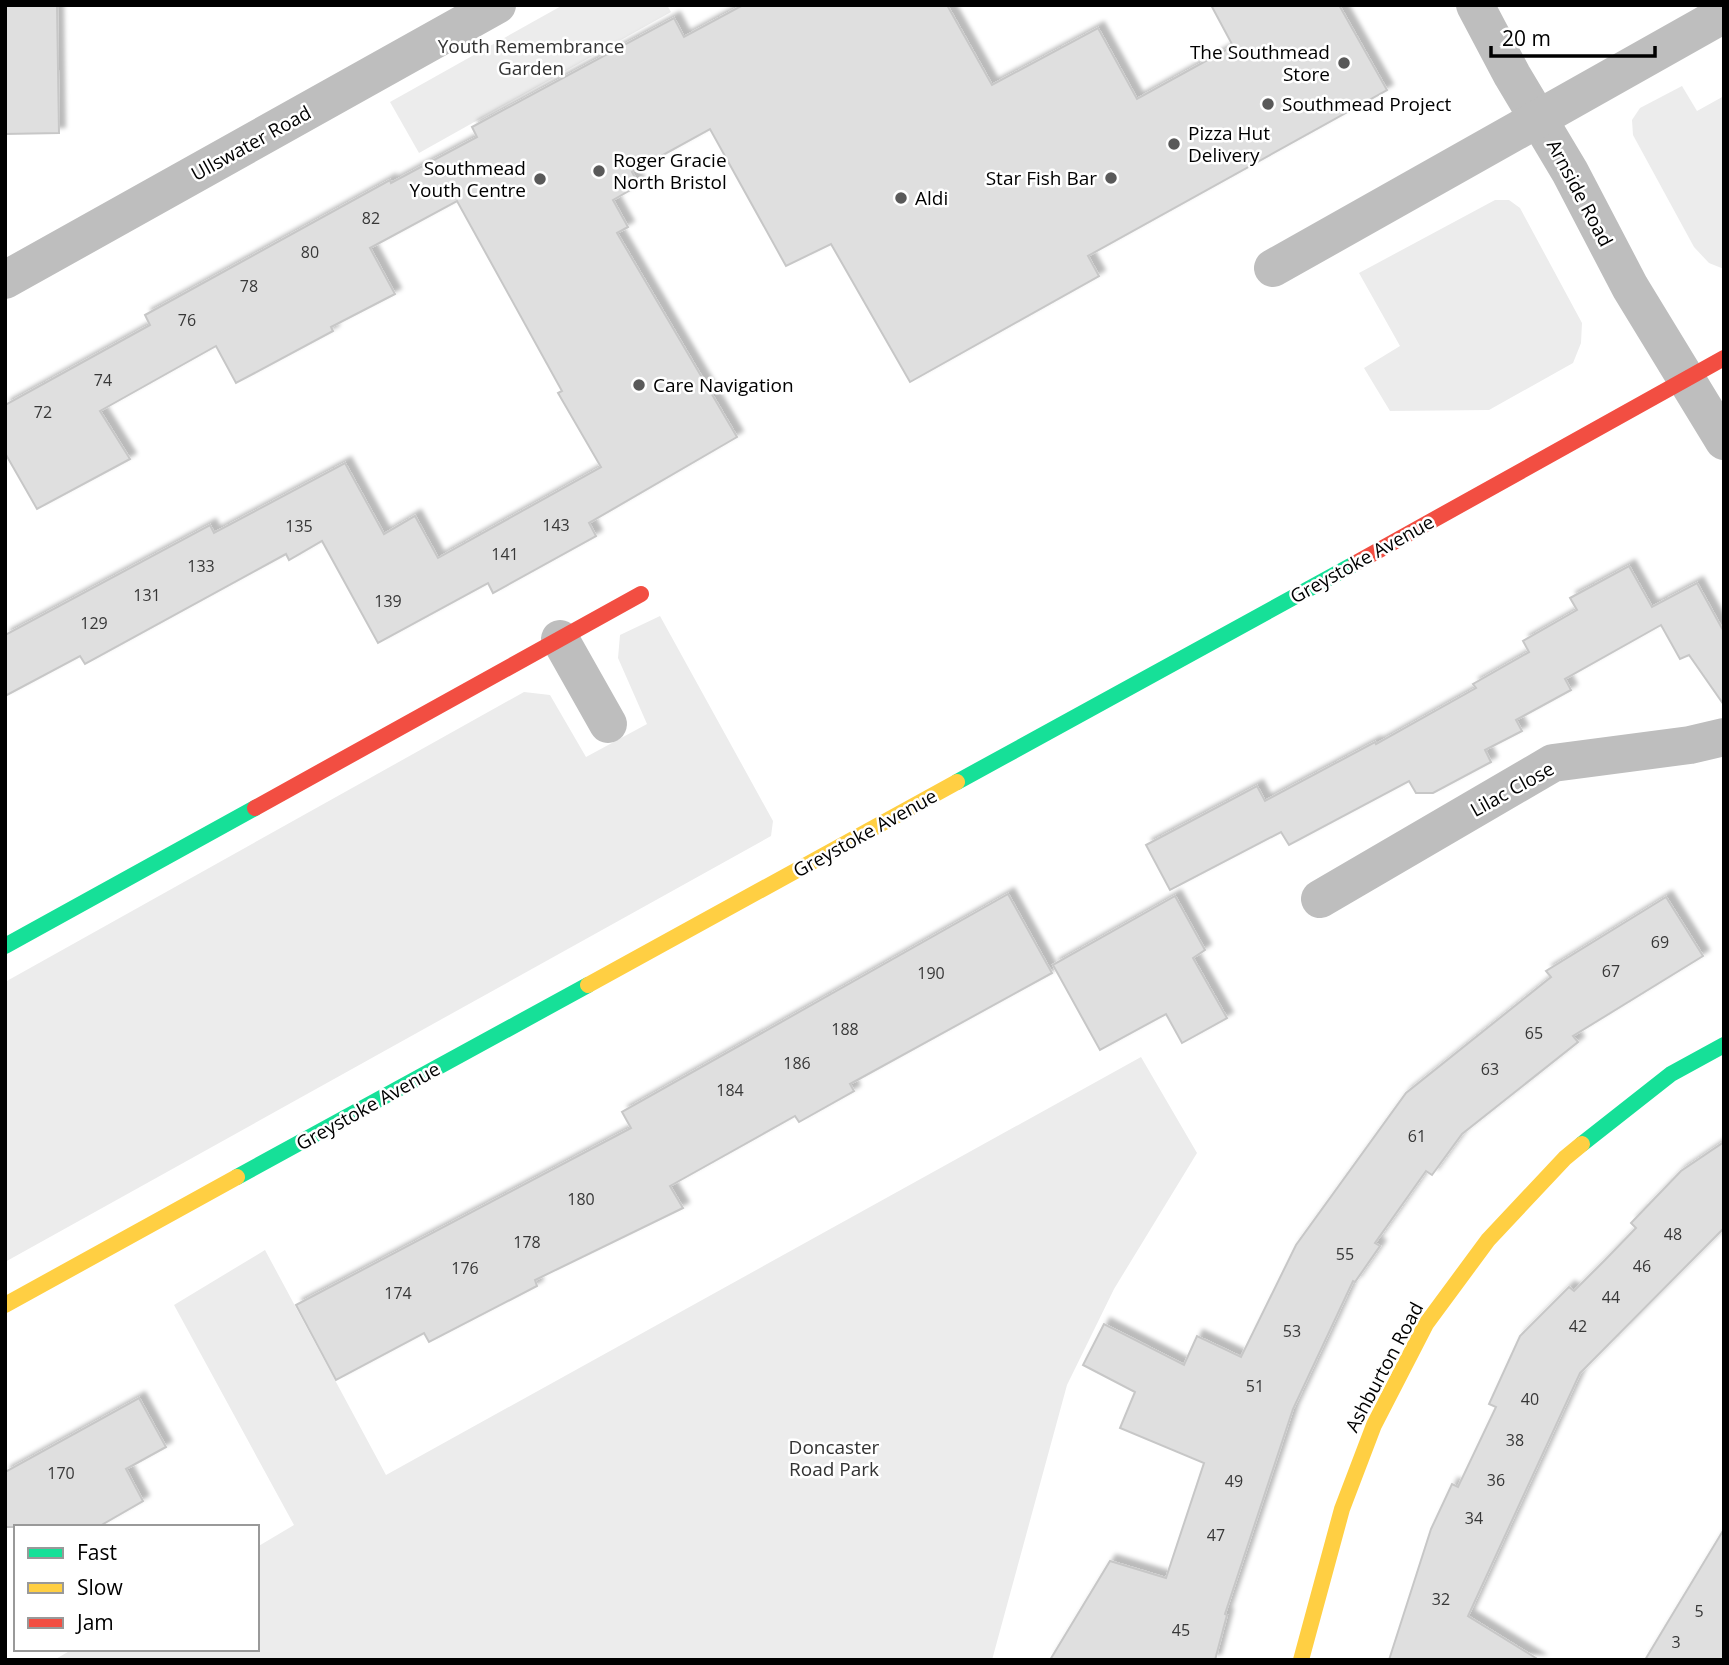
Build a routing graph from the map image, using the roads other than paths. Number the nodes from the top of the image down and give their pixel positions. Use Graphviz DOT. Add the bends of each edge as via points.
graph roads {
  1 [pos="497,5"];
  2 [pos="1475,5"];
  3 [pos="1724,14"];
  4 [pos="1539,119"];
  5 [pos="1273,268"];
  6 [pos="5,280"];
  7 [pos="1724,358"];
  8 [pos="1686,379"];
  9 [pos="1724,442"];
  10 [pos="641,594"];
  11 [pos="560,639"];
  12 [pos="608,724"];
  13 [pos="1724,737"];
  14 [pos="1320,899"];
  15 [pos="5,946"];
  16 [pos="1724,1045"];
  17 [pos="5,1306"];
  18 [pos="1301,1660"];
  1 -- 6 [label="street, Ullswater Road"];
  2 -- 4 [label="street, Arnside Road"];
  3 -- 4 [label="street"];
  4 -- 5 [label="street"];
  4 -- 8 [label="street, Arnside Road"];
  7 -- 8 [label="street, Greystoke Avenue"];
  8 -- 9 [label="street, Arnside Road"];
  8 -- 17 [label="street, Greystoke Avenue"];
  10 -- 11 [label="street"];
  11 -- 12 [label="street"];
  11 -- 15 [label="street"];
  13 -- 14 [label="street, Lilac Close" via="1553,763"];
  16 -- 18 [label="street, Ashburton Road" via="1671,1074 1565,1158 1488,1240 1426,1324 1369,1437 1342,1509"];
}
